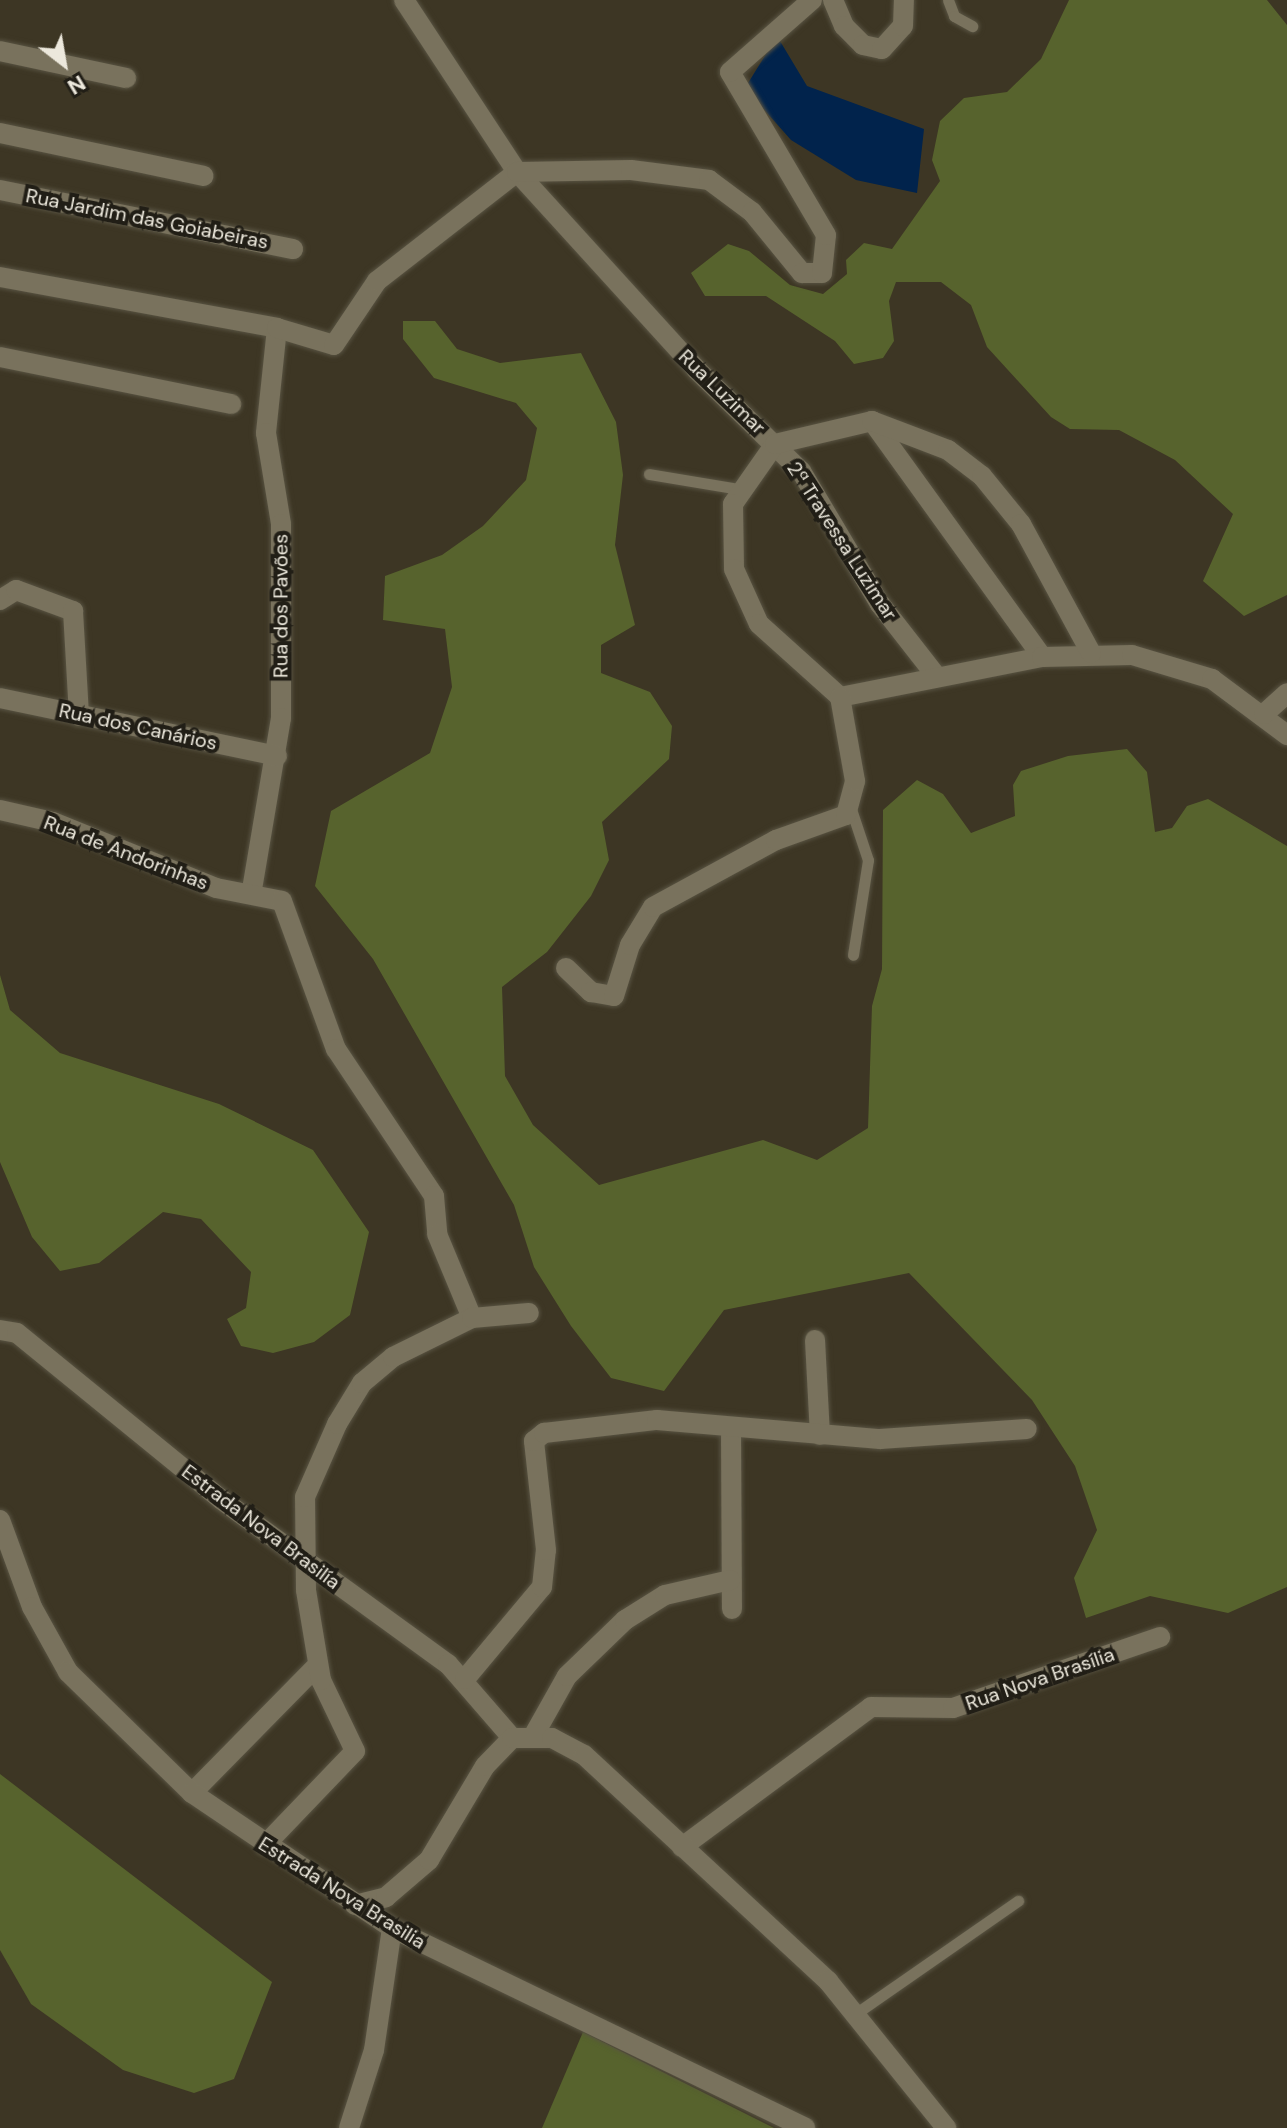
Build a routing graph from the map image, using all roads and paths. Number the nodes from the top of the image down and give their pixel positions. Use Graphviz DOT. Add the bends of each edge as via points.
graph roads {
  1 [pos="404,0"];
  2 [pos="812,0"];
  3 [pos="833,0"];
  4 [pos="904,0"];
  5 [pos="948,0"];
  6 [pos="972,26"];
  7 [pos="0,51"];
  8 [pos="126,78"];
  9 [pos="0,133"];
  10 [pos="517,172"];
  11 [pos="204,176"];
  12 [pos="0,190"];
  13 [pos="293,249"];
  14 [pos="0,277"];
  15 [pos="274,326"];
  16 [pos="0,357"];
  17 [pos="231,404"];
  18 [pos="872,421"];
  19 [pos="775,444"];
  20 [pos="649,474"];
  21 [pos="739,489"];
  22 [pos="0,600"];
  23 [pos="1091,653"];
  24 [pos="1042,657"];
  25 [pos="937,677"];
  26 [pos="1287,693"];
  27 [pos="840,697"];
  28 [pos="0,698"];
  29 [pos="1264,714"];
  30 [pos="79,716"];
  31 [pos="1287,735"];
  32 [pos="277,756"];
  33 [pos="851,809"];
  34 [pos="0,810"];
  35 [pos="252,889"];
  36 [pos="853,955"];
  37 [pos="566,968"];
  38 [pos="529,1313"];
  39 [pos="472,1318"];
  40 [pos="0,1330"];
  41 [pos="815,1340"];
  42 [pos="731,1428"];
  43 [pos="1027,1429"];
  44 [pos="820,1435"];
  45 [pos="0,1520"];
  46 [pos="305,1561"];
  47 [pos="730,1580"];
  48 [pos="732,1609"];
  49 [pos="1160,1637"];
  50 [pos="317,1666"];
  51 [pos="465,1679"];
  52 [pos="535,1733"];
  53 [pos="512,1738"];
  54 [pos="192,1793"];
  55 [pos="265,1845"];
  56 [pos="682,1847"];
  57 [pos="1018,1901"];
  58 [pos="355,1905"];
  59 [pos="392,1928"];
  60 [pos="858,2012"];
  61 [pos="349,2128"];
  62 [pos="805,2128"];
  63 [pos="946,2128"];
  1 -- 10 [label="street, Rua Luzimar"];
  2 -- 10 [label="street" via="730,72 826,235 822,273 802,273 752,212 709,180 631,170"];
  3 -- 4 [label="street" via="853,36 882,49 903,26"];
  5 -- 6 [label="lane" via="954,16"];
  7 -- 8 [label="street"];
  9 -- 11 [label="street"];
  10 -- 15 [label="street" via="377,281 334,345"];
  10 -- 19 [label="street, Rua Luzimar" via="697,370"];
  12 -- 13 [label="street, Rua Jardim das Goiabeiras"];
  14 -- 15 [label="street"];
  15 -- 32 [label="street, Rua dos Pavões" via="266,433 281,524"];
  16 -- 17 [label="street"];
  18 -- 19 [label="street, Rua Luzimar"];
  18 -- 23 [label="street" via="948,450 982,476 1050,570"];
  18 -- 24 [label="street"];
  19 -- 21 [label="street"];
  19 -- 25 [label="street, 2ª Travessa Luzimar" via="801,471 880,604"];
  20 -- 21 [label="lane"];
  21 -- 27 [label="street" via="729,532 750,613"];
  22 -- 30 [label="street" via="16,590 73,611"];
  23 -- 24 [label="street"];
  23 -- 29 [label="street" via="1189,667"];
  24 -- 25 [label="street"];
  25 -- 27 [label="street"];
  26 -- 29 [label="street"];
  27 -- 33 [label="street" via="854,765"];
  28 -- 30 [label="street, Rua dos Canários"];
  29 -- 31 [label="street"];
  30 -- 32 [label="street, Rua dos Canários"];
  32 -- 35 [label="street, Rua dos Pavões"];
  33 -- 36 [label="lane" via="868,860"];
  33 -- 37 [label="street" via="653,907 630,945 614,996 591,992"];
  34 -- 35 [label="street, Rua de Andorinhas" via="53,822 216,888"];
  35 -- 39 [label="street" via="282,901 294,919 312,995 336,1049 434,1196 437,1234"];
  38 -- 39 [label="street"];
  39 -- 46 [label="street" via="393,1357 351,1398 307,1486"];
  40 -- 46 [label="street, Estrada Nova Brasilía" via="17,1333"];
  41 -- 44 [label="street"];
  42 -- 44 [label="street"];
  42 -- 47 [label="street"];
  42 -- 51 [label="street" via="657,1420 537,1436 542,1587"];
  43 -- 44 [label="street" via="880,1439"];
  45 -- 54 [label="street, Estrada Nova Brasilia" via="32,1607 68,1672"];
  46 -- 50 [label="street"];
  46 -- 51 [label="street, Estrada Nova Brasilía"];
  47 -- 48 [label="street"];
  47 -- 52 [label="street" via="643,1606 567,1676"];
  49 -- 56 [label="street, Rua Nova Brasília" via="953,1708 871,1707"];
  50 -- 54 [label="street"];
  50 -- 55 [label="street" via="354,1756"];
  51 -- 53 [label="street, Estrada Nova Brasilía"];
  52 -- 53 [label="street"];
  52 -- 56 [label="street" via="584,1755"];
  53 -- 58 [label="street" via="485,1766 429,1860 386,1897"];
  54 -- 55 [label="street, Estrada Nova Brasilia"];
  55 -- 58 [label="street, Estrada Nova Brasilia"];
  56 -- 60 [label="street"];
  57 -- 60 [label="lane"];
  58 -- 59 [label="street, Estrada Nova Brasilia"];
  59 -- 61 [label="street" via="374,2050"];
  59 -- 62 [label="street, Estrada Nova Brasilia"];
  60 -- 63 [label="street"];
}
